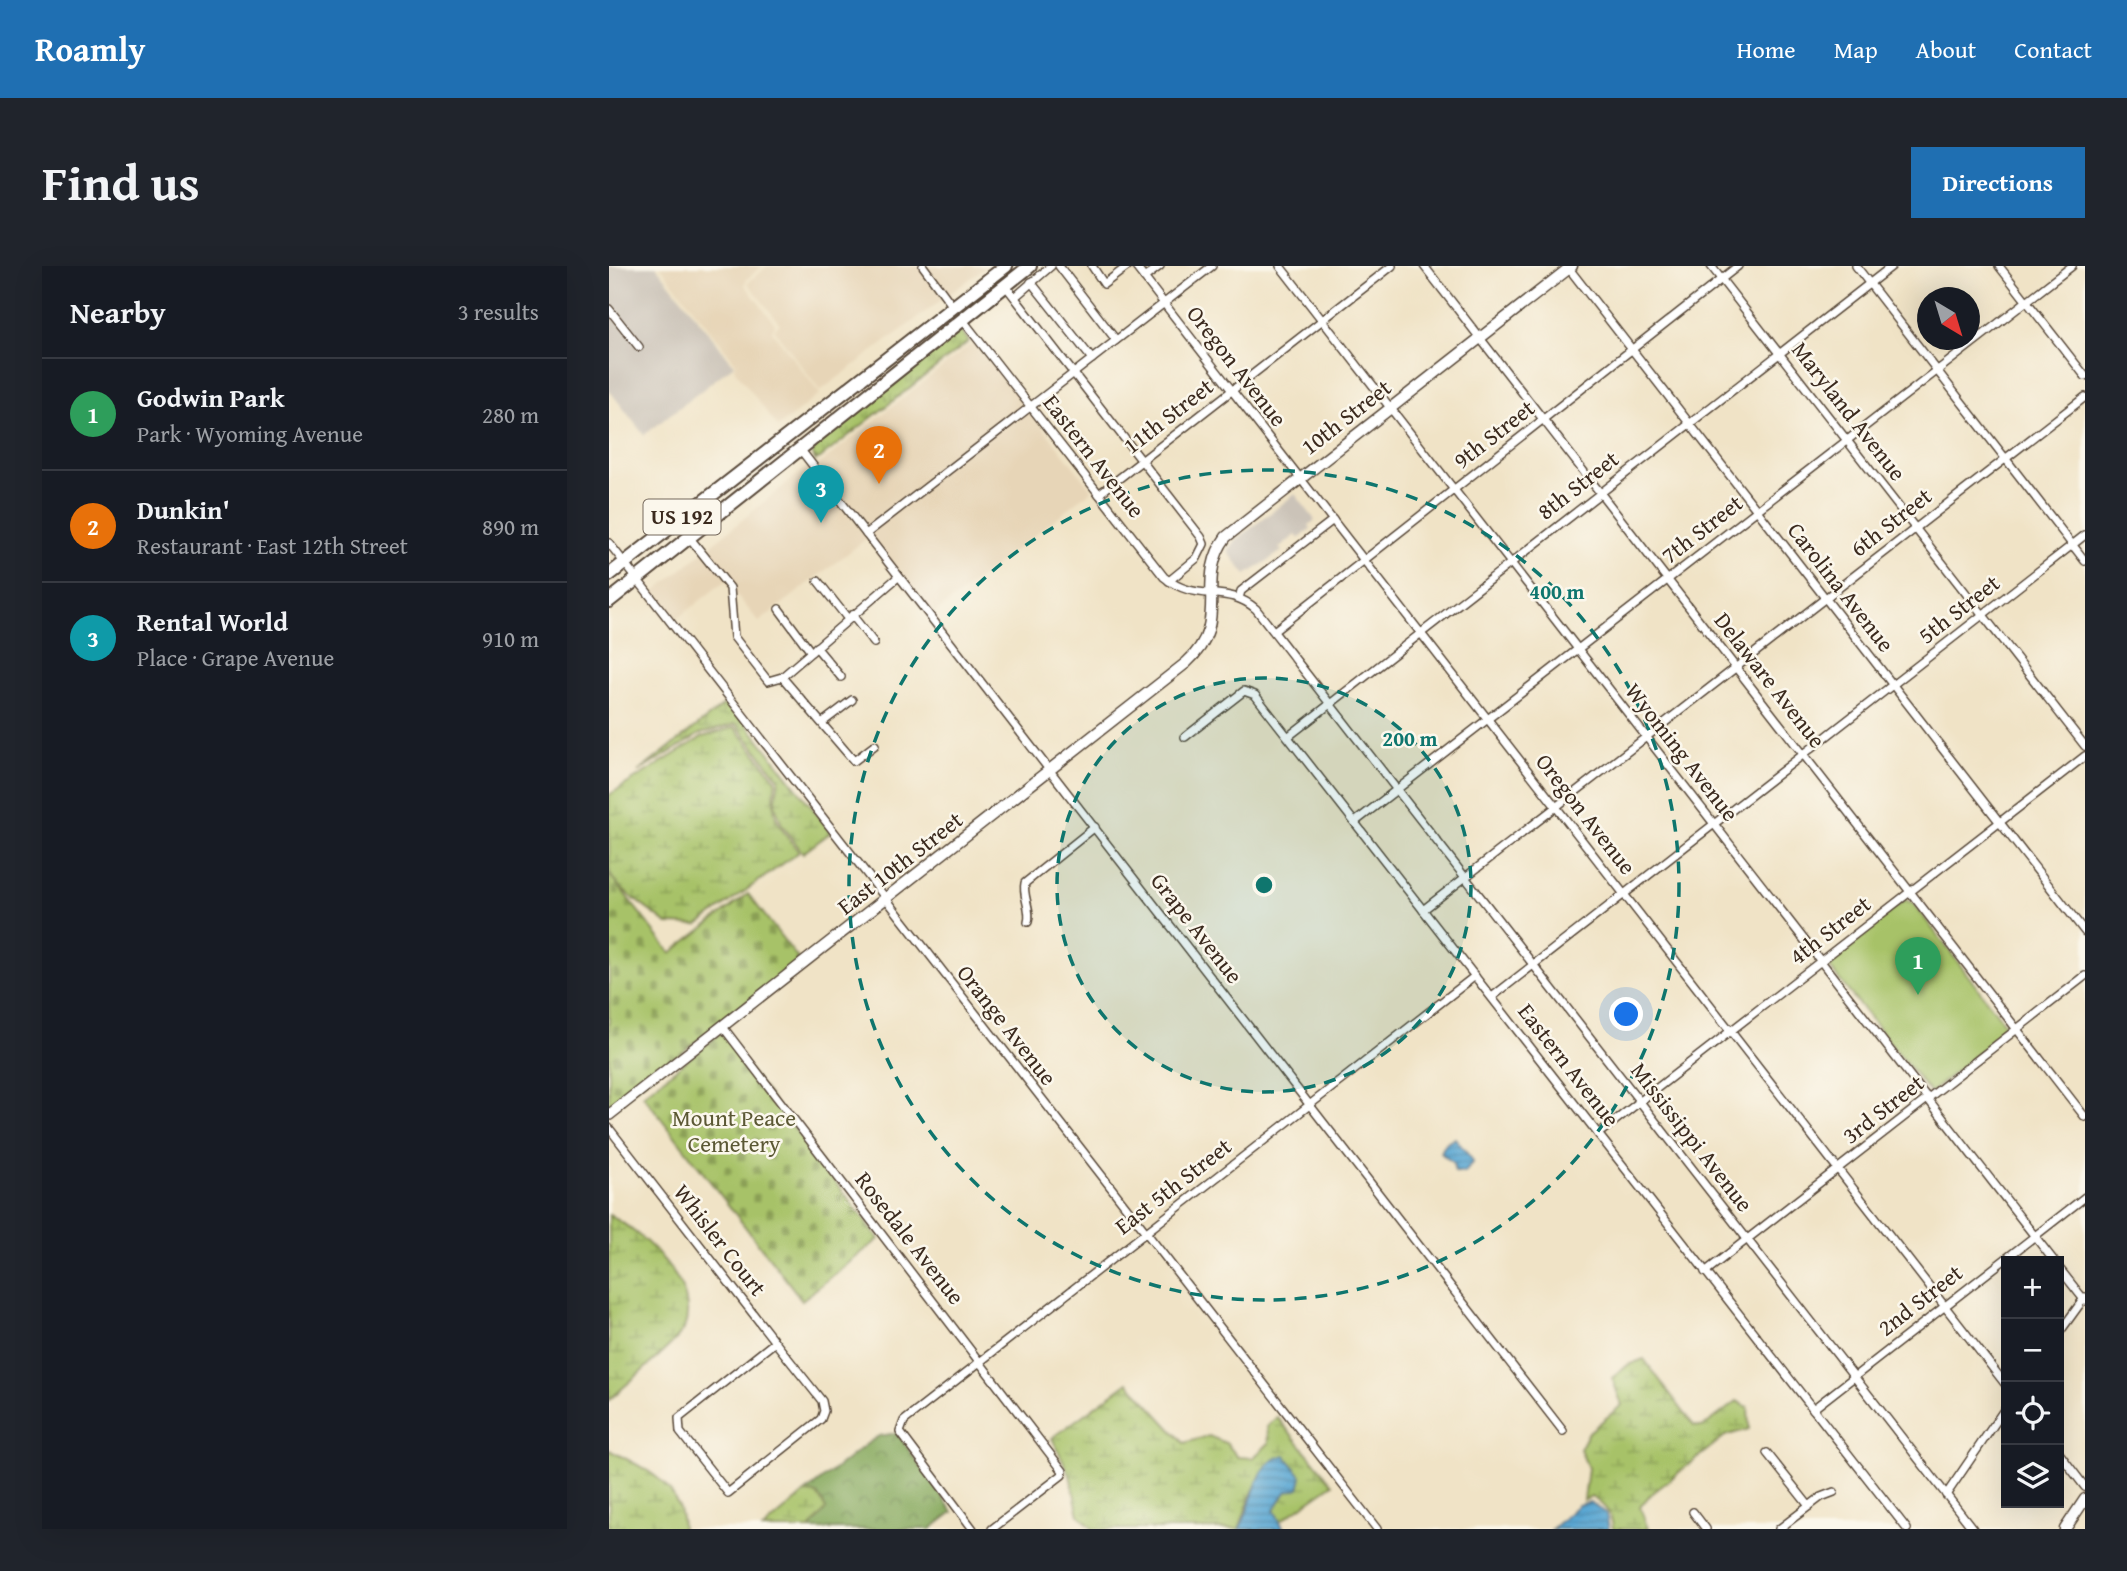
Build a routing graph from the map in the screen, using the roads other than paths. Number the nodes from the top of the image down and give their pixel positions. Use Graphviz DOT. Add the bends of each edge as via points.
graph roads {
  1 [pos="923,266"];
  2 [pos="1051,266"];
  3 [pos="1059,266"];
  4 [pos="1092,266"];
  5 [pos="1128,266"];
  6 [pos="1135,266"];
  7 [pos="1160,266"];
  8 [pos="1212,266"];
  9 [pos="1280,266"];
  10 [pos="1392,266"];
  11 [pos="1424,266"];
  12 [pos="1711,266"];
  13 [pos="1738,266"];
  14 [pos="1856,266"];
  15 [pos="1892,266"];
  16 [pos="1999,266"];
  17 [pos="2072,266"];
  18 [pos="1569,267"];
  19 [pos="997,269"];
  20 [pos="1025,270"];
  21 [pos="1144,278"];
  22 [pos="1721,279"];
  23 [pos="1869,283"];
  24 [pos="1005,285"];
  25 [pos="1015,297"];
  26 [pos="2027,301"];
  27 [pos="1164,303"];
  28 [pos="954,308"];
  29 [pos="609,309"];
  30 [pos="962,319"];
  31 [pos="1321,320"];
  32 [pos="1480,338"];
  33 [pos="1116,340"];
  34 [pos="639,347"];
  35 [pos="1633,351"];
  36 [pos="1779,353"];
  37 [pos="1092,359"];
  38 [pos="882,362"];
  39 [pos="1937,371"];
  40 [pos="1074,372"];
  41 [pos="2085,376"];
  42 [pos="889,378"];
  43 [pos="1232,391"];
  44 [pos="2085,397"];
  45 [pos="1031,405"];
  46 [pos="1388,409"];
  47 [pos="1543,420"];
  48 [pos="1689,424"];
  49 [pos="1847,441"];
  50 [pos="800,449"];
  51 [pos="2005,458"];
  52 [pos="1142,460"];
  53 [pos="1300,477"];
  54 [pos="1454,491"];
  55 [pos="1600,492"];
  56 [pos="1099,494"];
  57 [pos="1758,510"];
  58 [pos="1333,520"];
  59 [pos="1915,528"];
  60 [pos="866,534"];
  61 [pos="2085,535"];
  62 [pos="689,537"];
  63 [pos="609,543"];
  64 [pos="2073,545"];
  65 [pos="1365,561"];
  66 [pos="2085,561"];
  67 [pos="624,562"];
  68 [pos="1510,563"];
  69 [pos="609,575"];
  70 [pos="898,577"];
  71 [pos="637,579"];
  72 [pos="1669,580"];
  73 [pos="818,581"];
  74 [pos="1169,581"];
  75 [pos="1211,594"];
  76 [pos="1239,598"];
  77 [pos="1825,599"];
  78 [pos="609,601"];
  79 [pos="779,609"];
  80 [pos="1983,615"];
  81 [pos="850,617"];
  82 [pos="1273,631"];
  83 [pos="1420,633"];
  84 [pos="1208,635"];
  85 [pos="874,643"];
  86 [pos="814,650"];
  87 [pos="1578,650"];
  88 [pos="1737,667"];
  89 [pos="782,677"];
  90 [pos="841,677"];
  91 [pos="1893,685"];
  92 [pos="852,700"];
  93 [pos="1331,704"];
  94 [pos="1488,720"];
  95 [pos="823,722"];
  96 [pos="1289,736"];
  97 [pos="1185,737"];
  98 [pos="1646,737"];
  99 [pos="875,745"];
  100 [pos="2085,746"];
  101 [pos="1803,755"];
  102 [pos="2085,756"];
  103 [pos="1050,769"];
  104 [pos="1398,790"];
  105 [pos="1555,807"];
  106 [pos="1355,822"];
  107 [pos="2000,822"];
  108 [pos="1714,824"];
  109 [pos="1095,827"];
  110 [pos="1467,878"];
  111 [pos="1910,892"];
  112 [pos="1625,895"];
  113 [pos="885,899"];
  114 [pos="1423,910"];
  115 [pos="1027,922"];
  116 [pos="2085,932"];
  117 [pos="1821,962"];
  118 [pos="1534,964"];
  119 [pos="1475,976"];
  120 [pos="2085,976"];
  121 [pos="1492,997"];
  122 [pos="723,1027"];
  123 [pos="2016,1030"];
  124 [pos="1731,1032"];
  125 [pos="1928,1098"];
  126 [pos="1640,1102"];
  127 [pos="1310,1105"];
  128 [pos="609,1115"];
  129 [pos="2085,1117"];
  130 [pos="609,1128"];
  131 [pos="1598,1134"];
  132 [pos="1837,1169"];
  133 [pos="2085,1197"];
  134 [pos="1144,1232"];
  135 [pos="2034,1236"];
  136 [pos="1747,1239"];
  137 [pos="2050,1256"];
  138 [pos="1705,1272"];
  139 [pos="2064,1274"];
  140 [pos="2084,1299"];
  141 [pos="1944,1306"];
  142 [pos="2064,1326"];
  143 [pos="775,1342"];
  144 [pos="980,1360"];
  145 [pos="1854,1376"];
  146 [pos="2004,1382"];
  147 [pos="1813,1409"];
  148 [pos="2001,1415"];
  149 [pos="1563,1431"];
  150 [pos="1767,1453"];
  151 [pos="2064,1460"];
  152 [pos="2085,1487"];
  153 [pos="1835,1492"];
  154 [pos="1946,1494"];
  155 [pos="2085,1499"];
  156 [pos="1809,1506"];
  157 [pos="1693,1512"];
  158 [pos="973,1529"];
  159 [pos="992,1529"];
  160 [pos="1377,1529"];
  161 [pos="1706,1529"];
  162 [pos="1779,1529"];
  163 [pos="1907,1529"];
  164 [pos="1973,1529"];
  165 [pos="2065,1529"];
  1 -- 28 [label="street"];
  2 -- 20 [label="street"];
  3 -- 33 [label="street"];
  4 -- 5 [label="street" via="1104,284"];
  6 -- 21 [label="street, Oregon Avenue"];
  7 -- 21 [label="street"];
  8 -- 27 [label="street"];
  9 -- 31 [label="street, Wyoming Avenue"];
  10 -- 31 [label="street, 11th Street"];
  11 -- 32 [label="street, Delaware Avenue"];
  12 -- 22 [label="street, Maryland Avenue"];
  13 -- 22 [label="street, 9th Street"];
  14 -- 23 [label="street"];
  15 -- 23 [label="street, 8th Street"];
  16 -- 26 [label="street"];
  17 -- 26 [label="street, 7th Street"];
  18 -- 32 [label="street, 10th Street"];
  18 -- 35 [label="street, Carolina Avenue"];
  19 -- 28 [label="highway, US 192"];
  20 -- 24 [label="highway, US 192"];
  20 -- 25 [label="street"];
  20 -- 30 [label="highway" via="967,306"];
  20 -- 37 [label="street"];
  21 -- 27 [label="street, Oregon Avenue"];
  22 -- 35 [label="street, 9th Street"];
  22 -- 36 [label="street, Maryland Avenue"];
  23 -- 36 [label="street, 8th Street"];
  23 -- 39 [label="street"];
  24 -- 25 [label="street"];
  24 -- 30 [label="highway, US 192"];
  25 -- 40 [label="street"];
  26 -- 39 [label="street, 7th Street"];
  26 -- 41 [label="street"];
  27 -- 33 [label="street"];
  27 -- 43 [label="street, Oregon Avenue"];
  28 -- 38 [label="highway, US 192"];
  28 -- 42 [label="highway" via="949,322 890,368"];
  29 -- 34 [label="street"];
  30 -- 42 [label="highway, US 192"];
  30 -- 45 [label="street, Eastern Avenue"];
  31 -- 43 [label="street, 11th Street"];
  31 -- 46 [label="street, Wyoming Avenue"];
  32 -- 46 [label="street, 10th Street"];
  32 -- 47 [label="street, Delaware Avenue"];
  33 -- 37 [label="street"];
  35 -- 47 [label="street, 9th Street"];
  35 -- 48 [label="street, Carolina Avenue"];
  36 -- 48 [label="street, 8th Street"];
  36 -- 49 [label="street, Maryland Avenue"];
  37 -- 40 [label="street"];
  38 -- 50 [label="highway" via="875,376 810,427"];
  38 -- 67 [label="highway, US 192"];
  39 -- 49 [label="street, 7th Street"];
  39 -- 51 [label="street"];
  40 -- 45 [label="street"];
  40 -- 52 [label="street"];
  42 -- 50 [label="highway, US 192"];
  43 -- 52 [label="street, 11th Street"];
  43 -- 53 [label="street, Oregon Avenue"];
  44 -- 51 [label="street, 6th Street"];
  45 -- 56 [label="street, Eastern Avenue"];
  45 -- 60 [label="street"];
  46 -- 53 [label="street, 10th Street"];
  46 -- 54 [label="street, Wyoming Avenue"];
  47 -- 54 [label="street, 9th Street"];
  47 -- 55 [label="street, Delaware Avenue"];
  48 -- 55 [label="street, 8th Street"];
  48 -- 57 [label="street, Carolina Avenue"];
  49 -- 57 [label="street, 7th Street"];
  49 -- 59 [label="street, Maryland Avenue"];
  50 -- 60 [label="street, Grape Avenue"];
  50 -- 62 [label="highway, US 192"];
  51 -- 59 [label="street, 6th Street"];
  51 -- 64 [label="street"];
  52 -- 56 [label="street, 11th Street"];
  52 -- 74 [label="street" via="1204,544 1197,558"];
  53 -- 58 [label="street, Oregon Avenue"];
  53 -- 75 [label="street, 10th Street" via="1226,537 1213,557"];
  54 -- 65 [label="street, 9th Street"];
  54 -- 68 [label="street, Wyoming Avenue"];
  55 -- 68 [label="street, 8th Street"];
  55 -- 72 [label="street, Delaware Avenue"];
  56 -- 74 [label="street, Eastern Avenue"];
  57 -- 72 [label="street, 7th Street"];
  57 -- 77 [label="street, Carolina Avenue"];
  58 -- 65 [label="street, Oregon Avenue"];
  58 -- 76 [label="street"];
  59 -- 77 [label="street, 6th Street"];
  59 -- 80 [label="street, Maryland Avenue"];
  60 -- 70 [label="street, Grape Avenue"];
  61 -- 64 [label="street, 5th Street"];
  62 -- 71 [label="highway, US 192"];
  62 -- 89 [label="street" via="730,588 734,637 768,681"];
  63 -- 67 [label="street, Orange Avenue"];
  64 -- 66 [label="street"];
  64 -- 80 [label="street, 5th Street"];
  65 -- 82 [label="street, 9th Street"];
  65 -- 83 [label="street, Oregon Avenue"];
  67 -- 69 [label="highway, US 192"];
  67 -- 71 [label="street, Orange Avenue"];
  68 -- 83 [label="street, 8th Street"];
  68 -- 87 [label="street, Wyoming Avenue"];
  70 -- 81 [label="street"];
  70 -- 103 [label="street, Grape Avenue"];
  71 -- 78 [label="highway, US 192"];
  71 -- 113 [label="street, Orange Avenue"];
  72 -- 87 [label="street, 7th Street"];
  72 -- 88 [label="street, Delaware Avenue"];
  73 -- 81 [label="street"];
  74 -- 75 [label="street, Eastern Avenue" via="1192,593"];
  75 -- 76 [label="street"];
  75 -- 84 [label="street, 10th Street"];
  76 -- 82 [label="street, Mississippi Avenue" via="1256,609"];
  77 -- 88 [label="street, 6th Street"];
  77 -- 91 [label="street, Carolina Avenue"];
  79 -- 86 [label="street"];
  80 -- 91 [label="street, 5th Street"];
  80 -- 100 [label="street, Maryland Avenue"];
  81 -- 85 [label="street"];
  81 -- 86 [label="street"];
  82 -- 93 [label="street, Mississippi Avenue"];
  83 -- 93 [label="street, 8th Street"];
  83 -- 94 [label="street, Oregon Avenue"];
  84 -- 103 [label="street, East 10th Street" via="1186,663"];
  86 -- 89 [label="street"];
  86 -- 90 [label="street"];
  87 -- 94 [label="street, 7th Street"];
  87 -- 98 [label="street, Wyoming Avenue"];
  88 -- 98 [label="street, 6th Street"];
  88 -- 101 [label="street, Delaware Avenue"];
  89 -- 95 [label="street"];
  91 -- 101 [label="street, 5th Street"];
  91 -- 107 [label="street, Carolina Avenue"];
  92 -- 95 [label="street"];
  93 -- 96 [label="street, 8th Street"];
  93 -- 104 [label="street, Mississippi Avenue"];
  94 -- 104 [label="street, 7th Street"];
  94 -- 105 [label="street, Oregon Avenue"];
  95 -- 99 [label="street" via="854,761"];
  96 -- 97 [label="street, Eastern Avenue" via="1255,695 1244,691"];
  96 -- 106 [label="street, Eastern Avenue"];
  98 -- 105 [label="street, 6th Street"];
  98 -- 108 [label="street, Wyoming Avenue"];
  101 -- 108 [label="street, 5th Street"];
  101 -- 111 [label="street, Delaware Avenue"];
  102 -- 107 [label="street, 4th Street"];
  103 -- 109 [label="street, Grape Avenue"];
  103 -- 113 [label="street, East 10th Street"];
  104 -- 106 [label="street, 7th Street"];
  104 -- 110 [label="street, Mississippi Avenue"];
  105 -- 110 [label="street, 6th Street"];
  105 -- 112 [label="street, Oregon Avenue"];
  106 -- 114 [label="street, Eastern Avenue"];
  107 -- 111 [label="street, 4th Street"];
  107 -- 116 [label="street, Carolina Avenue"];
  108 -- 112 [label="street, 5th Street"];
  108 -- 117 [label="street, Wyoming Avenue"];
  109 -- 115 [label="street" via="1025,883"];
  109 -- 127 [label="street, Grape Avenue"];
  110 -- 114 [label="street, 6th Street"];
  110 -- 118 [label="street, Mississippi Avenue"];
  111 -- 117 [label="street, 4th Street"];
  111 -- 123 [label="street, Delaware Avenue"];
  112 -- 118 [label="street, 5th Street"];
  112 -- 124 [label="street, Oregon Avenue"];
  113 -- 122 [label="street, East 10th Street"];
  113 -- 134 [label="street, Orange Avenue"];
  114 -- 119 [label="street, Eastern Avenue"];
  117 -- 124 [label="street, 4th Street"];
  117 -- 125 [label="street, Wyoming Avenue"];
  118 -- 121 [label="street, 5th Street"];
  118 -- 126 [label="street, Mississippi Avenue"];
  119 -- 121 [label="street, Eastern Avenue"];
  119 -- 127 [label="street, East 5th Street"];
  120 -- 123 [label="street, 3rd Street"];
  121 -- 131 [label="street, Eastern Avenue"];
  122 -- 128 [label="street, East 10th Street"];
  122 -- 144 [label="street, Rosedale Avenue"];
  123 -- 125 [label="street, 3rd Street"];
  123 -- 129 [label="street, Delaware Avenue"];
  124 -- 126 [label="street, 4th Street"];
  124 -- 132 [label="street, Oregon Avenue"];
  125 -- 132 [label="street, 3rd Street"];
  125 -- 135 [label="street, Wyoming Avenue"];
  126 -- 131 [label="street, 4th Street"];
  126 -- 136 [label="street, Mississippi Avenue"];
  127 -- 134 [label="street, East 5th Street"];
  127 -- 149 [label="street, Grape Avenue"];
  130 -- 143 [label="street, Whisler Court"];
  131 -- 138 [label="street, Eastern Avenue"];
  132 -- 136 [label="street, 3rd Street"];
  132 -- 141 [label="street, Oregon Avenue"];
  133 -- 135 [label="street, 2nd Street"];
  134 -- 144 [label="street, East 5th Street"];
  134 -- 160 [label="street, Orange Avenue"];
  135 -- 137 [label="street, Wyoming Avenue"];
  135 -- 141 [label="street, 2nd Street"];
  136 -- 138 [label="street, 3rd Street"];
  136 -- 145 [label="street, Mississippi Avenue"];
  138 -- 147 [label="street, Eastern Avenue"];
  139 -- 140 [label="street"];
  140 -- 142 [label="street"];
  141 -- 145 [label="street, 2nd Street"];
  141 -- 146 [label="street, Oregon Avenue"];
  143 -- 143 [label="street, Whisler Court" via="822,1401 824,1411 821,1419 728,1493 680,1432 679,1418"];
  144 -- 158 [label="street, East 5th Street" via="904,1421 901,1432"];
  144 -- 159 [label="street, Rosedale Avenue" via="1063,1471"];
  145 -- 147 [label="street, 2nd Street"];
  145 -- 154 [label="street, Mississippi Avenue"];
  147 -- 163 [label="street, Eastern Avenue"];
  148 -- 154 [label="street"];
  150 -- 156 [label="street"];
  151 -- 152 [label="street"];
  153 -- 156 [label="street"];
  154 -- 164 [label="street, Mississippi Avenue"];
  155 -- 165 [label="street"];
  156 -- 162 [label="street"];
  157 -- 161 [label="street"];
}
